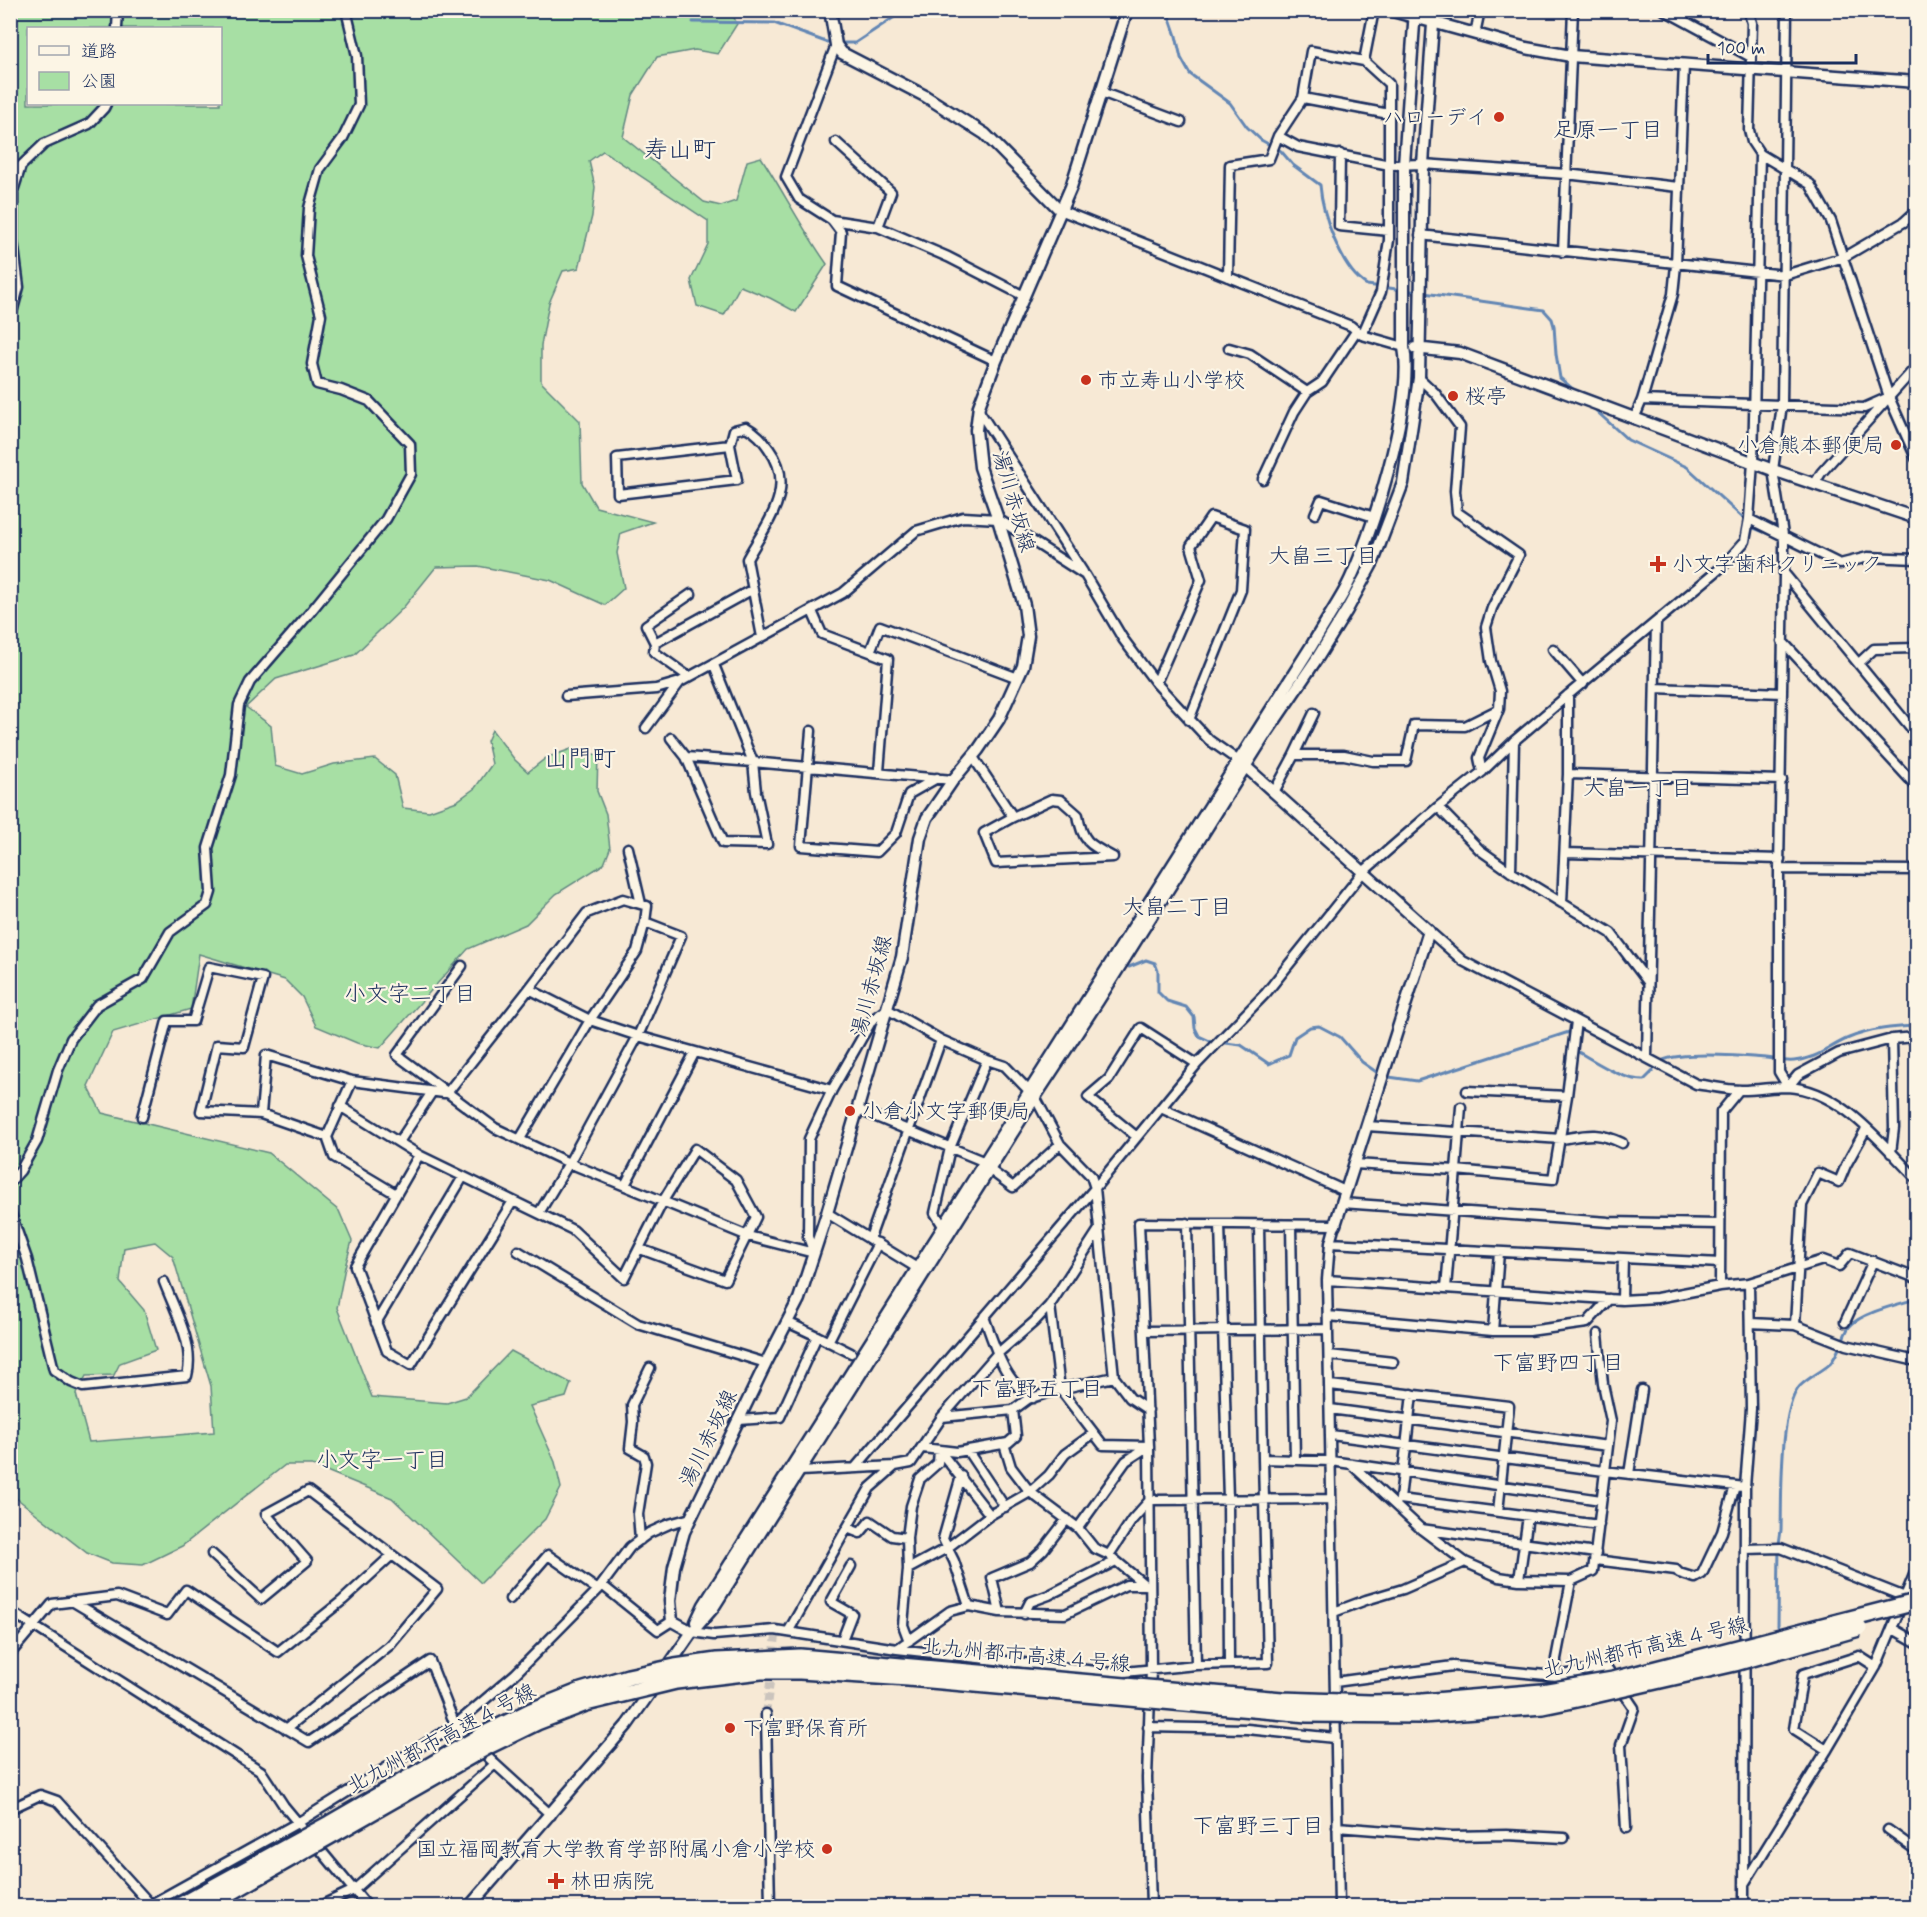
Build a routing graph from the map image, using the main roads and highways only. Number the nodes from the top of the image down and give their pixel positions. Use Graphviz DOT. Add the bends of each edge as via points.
graph roads {
  1 [pos="1911,1600"];
  2 [pos="1917,1612"];
  3 [pos="179,1906"];
  4 [pos="207,1906"];
  1 -- 3 [label="highway, 北九州都市高速４号線, bridge" via="1613,1680 1542,1692 1422,1702 1282,1700 800,1657 675,1667 581,1691 531,1711"];
  2 -- 4 [label="highway, 北九州都市高速４号線, bridge" via="1735,1663 1577,1700 1422,1715 1307,1714 800,1671 761,1671 676,1681 586,1703 537,1722"];
}
